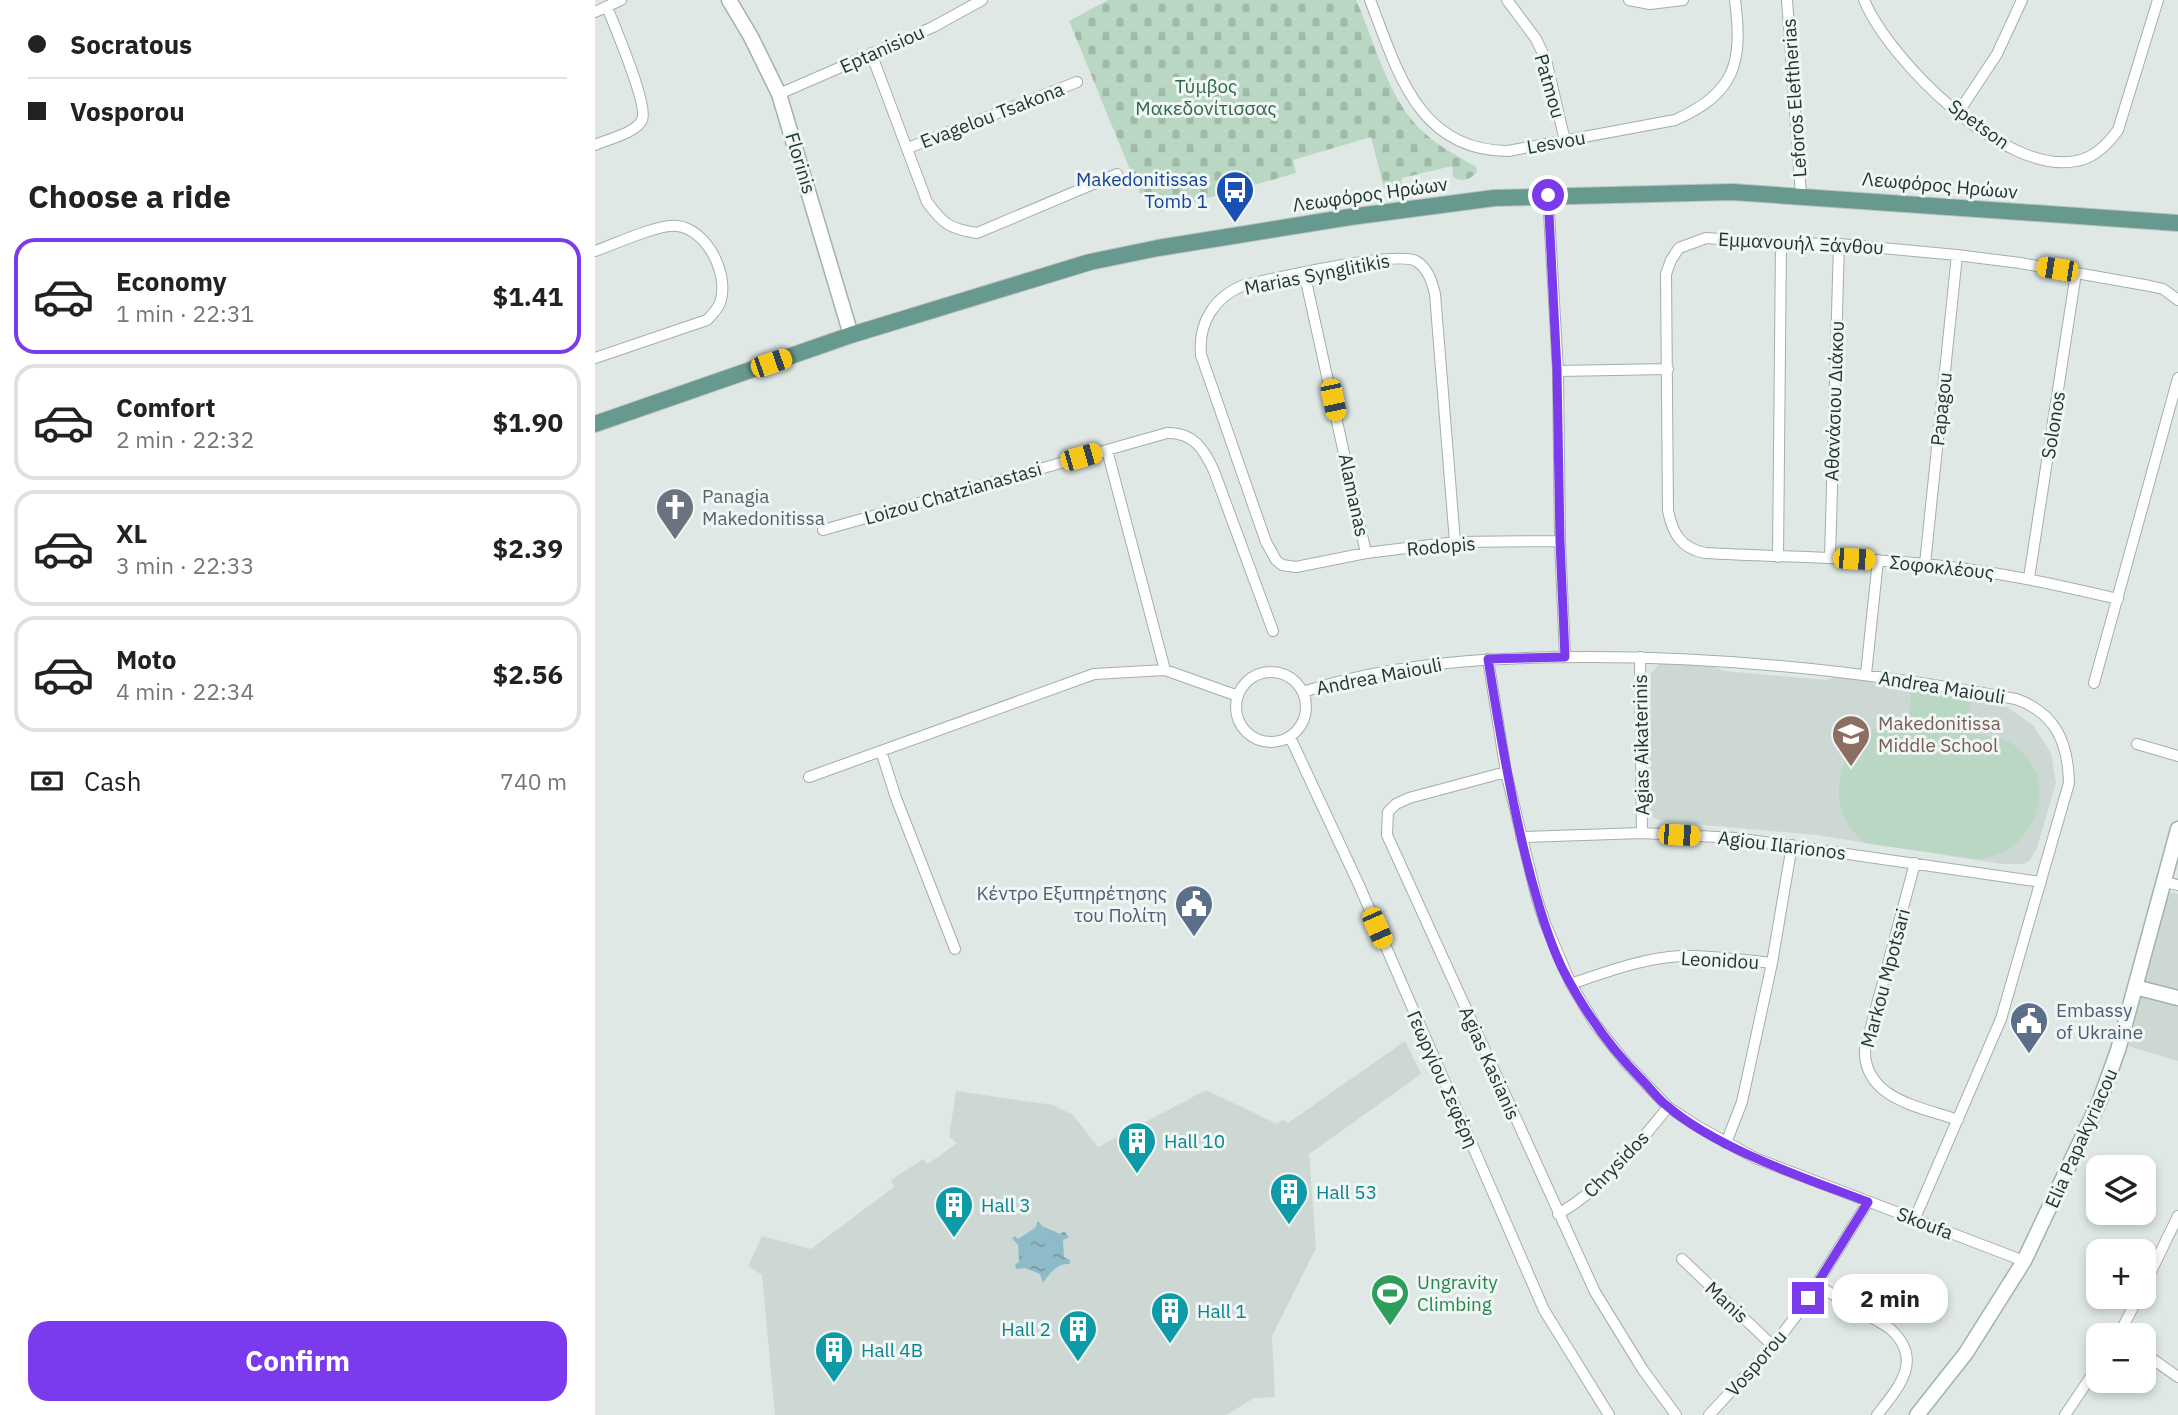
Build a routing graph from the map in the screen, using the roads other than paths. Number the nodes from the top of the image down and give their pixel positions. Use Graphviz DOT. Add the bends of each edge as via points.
graph roads {
  1 [pos="621,0"];
  2 [pos="729,0"];
  3 [pos="982,0"];
  4 [pos="1370,0"];
  5 [pos="1507,0"];
  6 [pos="1629,0"];
  7 [pos="1682,0"];
  8 [pos="1735,0"];
  9 [pos="1787,0"];
  10 [pos="1864,0"];
  11 [pos="2022,0"];
  12 [pos="2158,0"];
  13 [pos="607,6"];
  14 [pos="595,12"];
  15 [pos="871,53"];
  16 [pos="1077,82"];
  17 [pos="779,94"];
  18 [pos="1958,113"];
  19 [pos="1565,141"];
  20 [pos="595,145"];
  21 [pos="908,148"];
  22 [pos="1117,174"];
  23 [pos="1548,195"];
  24 [pos="1801,195"];
  25 [pos="2178,223"];
  26 [pos="1781,243"];
  27 [pos="1839,244"];
  28 [pos="595,251"];
  29 [pos="1958,255"];
  30 [pos="1304,272"];
  31 [pos="2076,272"];
  32 [pos="2178,300"];
  33 [pos="851,335"];
  34 [pos="595,358"];
  35 [pos="1668,369"];
  36 [pos="1557,371"];
  37 [pos="2178,379"];
  38 [pos="595,424"];
  39 [pos="1107,450"];
  40 [pos="823,530"];
  41 [pos="1560,541"];
  42 [pos="1455,542"];
  43 [pos="1681,543"];
  44 [pos="1366,554"];
  45 [pos="1778,557"];
  46 [pos="1830,558"];
  47 [pos="1878,560"];
  48 [pos="1925,564"];
  49 [pos="1282,565"];
  50 [pos="2029,578"];
  51 [pos="2118,599"];
  52 [pos="1273,631"];
  53 [pos="1565,657"];
  54 [pos="1640,657"];
  55 [pos="1488,659"];
  56 [pos="1165,670"];
  57 [pos="1866,674"];
  58 [pos="2094,683"];
  59 [pos="1303,692"];
  60 [pos="1238,696"];
  61 [pos="1290,737"];
  62 [pos="2137,744"];
  63 [pos="881,751"];
  64 [pos="2178,756"];
  65 [pos="1506,772"];
  66 [pos="809,777"];
  67 [pos="2178,829"];
  68 [pos="1642,833"];
  69 [pos="1521,837"];
  70 [pos="1792,845"];
  71 [pos="1915,863"];
  72 [pos="2041,883"];
  73 [pos="2171,884"];
  74 [pos="955,948"];
  75 [pos="1772,963"];
  76 [pos="1571,984"];
  77 [pos="2135,987"];
  78 [pos="2178,998"];
  79 [pos="1668,1107"];
  80 [pos="1958,1120"];
  81 [pos="1726,1143"];
  82 [pos="1868,1202"];
  83 [pos="1558,1214"];
  84 [pos="2178,1216"];
  85 [pos="1915,1218"];
  86 [pos="2174,1238"];
  87 [pos="1682,1259"];
  88 [pos="2024,1261"];
  89 [pos="2156,1267"];
  90 [pos="1817,1284"];
  91 [pos="1773,1346"];
  92 [pos="2156,1361"];
  93 [pos="2178,1377"];
  94 [pos="2086,1384"];
  95 [pos="1609,1415"];
  96 [pos="1676,1415"];
  97 [pos="1709,1415"];
  98 [pos="1878,1415"];
  99 [pos="1917,1415"];
  100 [pos="2065,1415"];
  1 -- 13 [label="street"];
  2 -- 17 [label="main road, Florinis"];
  3 -- 15 [label="street, Eptanisiou"];
  4 -- 19 [label="street, Lesvou" via="1402,80 1437,127 1494,151"];
  5 -- 19 [label="street, Patmou" via="1546,60"];
  6 -- 7 [label="street" via="1650,4"];
  8 -- 19 [label="street, Lesvou" via="1739,33 1733,72 1708,102 1675,120"];
  9 -- 24 [label="street, Leforos Eleftherias"];
  10 -- 18 [label="street, Spetson" via="1900,57"];
  11 -- 18 [label="street" via="1997,54"];
  12 -- 18 [label="street, Spetson" via="2118,130 2088,158 2062,163 2021,153 1997,142"];
  13 -- 14 [label="street"];
  13 -- 20 [label="street" via="644,116 634,128"];
  15 -- 17 [label="street, Eptanisiou"];
  15 -- 21 [label="street"];
  16 -- 21 [label="street, Evagelou Tsakona"];
  17 -- 33 [label="main road, Florinis"];
  21 -- 22 [label="street" via="927,202 940,220 956,230 977,233"];
  23 -- 24 [label="main road, Λεωφόρος Ηρώων" via="1732,191"];
  23 -- 33 [label="main road, Λεωφόρος Ηρώων" via="1350,217 1158,248 1090,262"];
  23 -- 36 [label="street"];
  24 -- 25 [label="main road, Λεωφόρος Ηρώων"];
  26 -- 27 [label="street, Εμμανουήλ Ξάνθου"];
  26 -- 35 [label="street, Εμμανουήλ Ξάνθου" via="1706,238 1679,248 1666,274"];
  26 -- 45 [label="street"];
  27 -- 29 [label="street, Εμμανουήλ Ξάνθου"];
  27 -- 46 [label="street, Αθανάσιου Διάκου"];
  28 -- 34 [label="street" via="662,228 687,228 698,233 713,256 721,295 707,320"];
  29 -- 31 [label="street, Εμμανουήλ Ξάνθου"];
  29 -- 48 [label="street, Papagou"];
  30 -- 42 [label="street, Marias Synglitikis" via="1398,258 1416,261 1427,273 1435,294"];
  30 -- 44 [label="street, Alamanas"];
  30 -- 49 [label="street, Marias Synglitikis" via="1244,285 1225,295 1207,318 1200,341 1204,366 1266,542"];
  31 -- 32 [label="street, Εμμανουήλ Ξάνθου" via="2163,289"];
  31 -- 50 [label="street, Solonos"];
  33 -- 38 [label="main road, Λεωφόρος Ηρώων"];
  35 -- 36 [label="street"];
  35 -- 43 [label="street, Εμμανουήλ Ξάνθου" via="1668,511"];
  36 -- 41 [label="street"];
  37 -- 51 [label="street"];
  39 -- 40 [label="street, Loizou Chatzianastasi"];
  39 -- 52 [label="street, Loizou Chatzianastasi" via="1167,433 1198,443 1214,471"];
  39 -- 56 [label="street"];
  41 -- 42 [label="street, Rodopis"];
  41 -- 53 [label="street"];
  42 -- 44 [label="street, Rodopis"];
  43 -- 45 [label="street, Σοφοκλέους" via="1705,553"];
  44 -- 49 [label="street, Rodopis" via="1303,567"];
  45 -- 46 [label="street, Σοφοκλέους"];
  46 -- 47 [label="street, Σοφοκλέους"];
  47 -- 48 [label="street, Σοφοκλέους"];
  47 -- 57 [label="street"];
  48 -- 50 [label="street, Σοφοκλέους"];
  50 -- 51 [label="street, Σοφοκλέους"];
  51 -- 58 [label="street"];
  53 -- 54 [label="street, Andrea Maiouli"];
  53 -- 55 [label="street, Andrea Maiouli"];
  54 -- 57 [label="street, Andrea Maiouli"];
  54 -- 68 [label="street, Agias Aikaterinis"];
  55 -- 59 [label="street, Andrea Maiouli" via="1380,672"];
  55 -- 65 [label="street, Skoufa"];
  56 -- 60 [label="street"];
  56 -- 63 [label="street" via="1094,674"];
  57 -- 72 [label="street, Andrea Maiouli" via="2016,699 2047,718 2063,740 2069,783"];
  59 -- 60 [label="street" via="1291,678 1272,672 1251,679"];
  59 -- 61 [label="street" via="1306,712"];
  60 -- 61 [label="street" via="1238,718 1250,735 1270,742"];
  61 -- 95 [label="street, Γεωργίου Σεφέρη" via="1544,1310"];
  62 -- 64 [label="street"];
  63 -- 66 [label="street"];
  63 -- 74 [label="street"];
  65 -- 69 [label="street, Skoufa"];
  65 -- 83 [label="street, Agias Kasianis" via="1409,798 1388,812 1386,825 1391,848"];
  67 -- 73 [label="main road, Elia Papakyriacou"];
  68 -- 69 [label="street, Agiou Ilarionos"];
  68 -- 70 [label="street, Agiou Ilarionos"];
  69 -- 76 [label="street, Skoufa" via="1541,911"];
  70 -- 71 [label="street, Agiou Ilarionos"];
  70 -- 75 [label="street"];
  71 -- 72 [label="street, Agiou Ilarionos"];
  71 -- 80 [label="street, Markou Mpotsari" via="1865,1049 1866,1064 1870,1077 1889,1095"];
  72 -- 80 [label="street, Andrea Maiouli" via="2001,1019"];
  73 -- 77 [label="main road, Elia Papakyriacou"];
  75 -- 76 [label="street, Leonidou" via="1678,956"];
  75 -- 81 [label="street, Leonidou" via="1742,1102"];
  76 -- 79 [label="street, Skoufa" via="1611,1046"];
  77 -- 78 [label="main road"];
  77 -- 88 [label="main road, Elia Papakyriacou" via="2100,1100"];
  79 -- 81 [label="street, Skoufa"];
  79 -- 83 [label="street, Chrysidos" via="1629,1156 1593,1191"];
  80 -- 85 [label="street, Andrea Maiouli"];
  81 -- 82 [label="street, Skoufa"];
  82 -- 85 [label="street, Skoufa"];
  82 -- 90 [label="street, Vosporou"];
  83 -- 96 [label="street, Agias Kasianis" via="1622,1338"];
  84 -- 86 [label="street"];
  85 -- 88 [label="street, Skoufa"];
  86 -- 89 [label="street"];
  87 -- 91 [label="street, Manis"];
  88 -- 99 [label="main road, Elia Papakyriacou" via="1966,1353"];
  90 -- 91 [label="street, Vosporou"];
  90 -- 98 [label="street" via="1888,1327 1903,1343 1906,1373"];
  91 -- 97 [label="street, Vosporou"];
  92 -- 93 [label="street"];
  94 -- 100 [label="street"];
}
